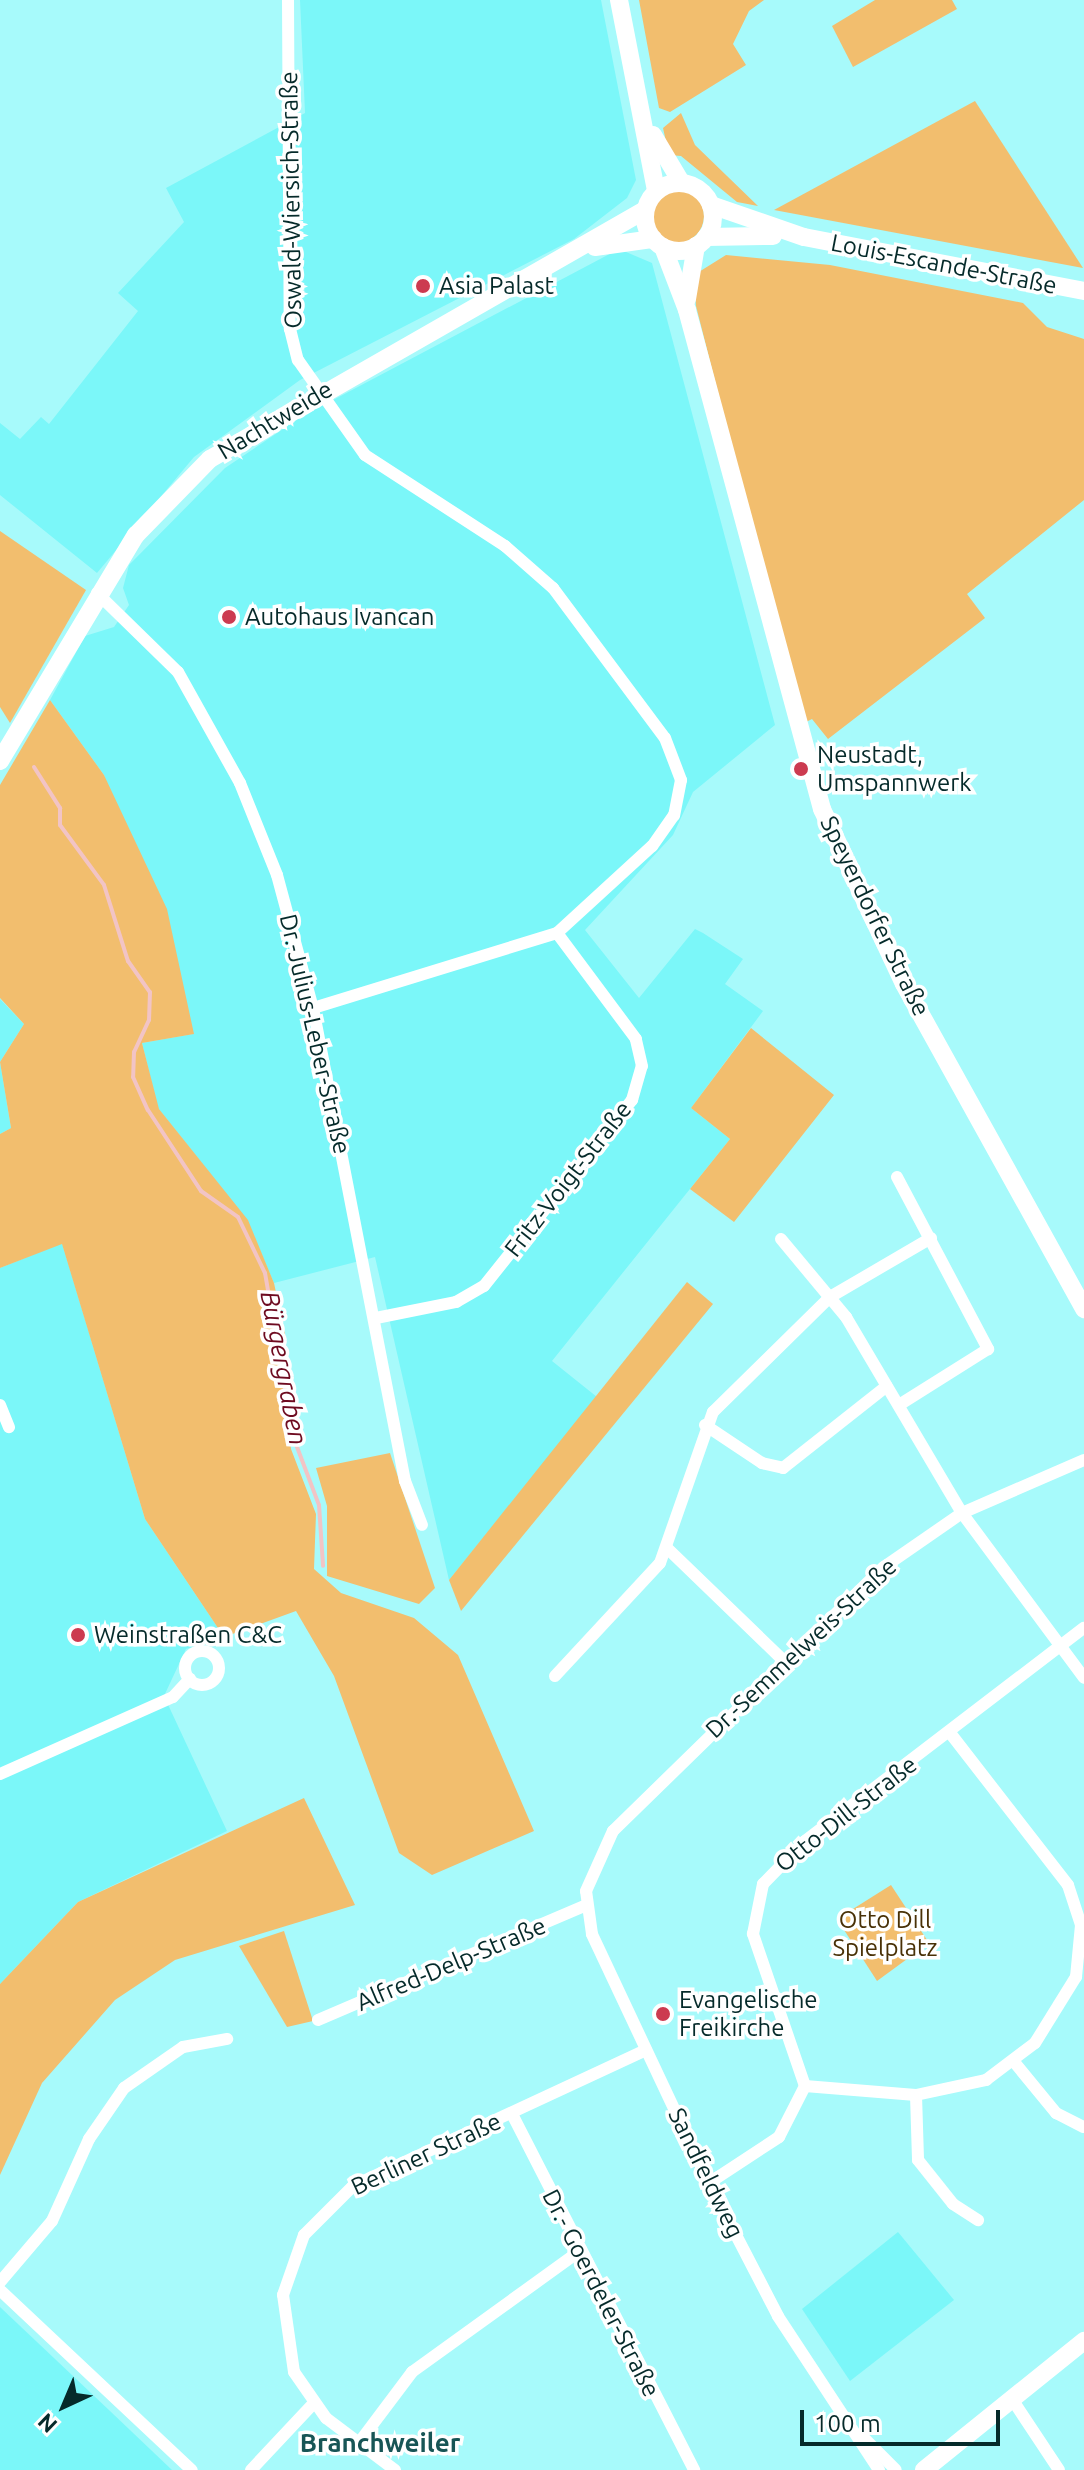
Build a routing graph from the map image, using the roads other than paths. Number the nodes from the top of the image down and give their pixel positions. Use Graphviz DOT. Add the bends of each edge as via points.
graph roads {
  1 [pos="288,0"];
  2 [pos="619,0"];
  3 [pos="645,118"];
  4 [pos="681,182"];
  5 [pos="656,191"];
  6 [pos="711,205"];
  7 [pos="645,210"];
  8 [pos="804,237"];
  9 [pos="701,242"];
  10 [pos="658,243"];
  11 [pos="580,251"];
  12 [pos="1084,291"];
  13 [pos="687,310"];
  14 [pos="318,394"];
  15 [pos="97,593"];
  16 [pos="5,753"];
  17 [pos="557,933"];
  18 [pos="313,1008"];
  19 [pos="897,1177"];
  20 [pos="931,1238"];
  21 [pos="781,1239"];
  22 [pos="830,1297"];
  23 [pos="1084,1309"];
  24 [pos="376,1318"];
  25 [pos="887,1386"];
  26 [pos="0,1405"];
  27 [pos="899,1405"];
  28 [pos="705,1425"];
  29 [pos="9,1427"];
  30 [pos="1084,1460"];
  31 [pos="962,1513"];
  32 [pos="422,1525"];
  33 [pos="668,1549"];
  34 [pos="1084,1628"];
  35 [pos="1058,1644"];
  36 [pos="784,1661"];
  37 [pos="555,1676"];
  38 [pos="1084,1678"];
  39 [pos="190,1679"];
  40 [pos="950,1733"];
  41 [pos="0,1774"];
  42 [pos="584,1906"];
  43 [pos="318,2020"];
  44 [pos="227,2039"];
  45 [pos="646,2050"];
  46 [pos="1015,2063"];
  47 [pos="805,2086"];
  48 [pos="916,2095"];
  49 [pos="512,2114"];
  50 [pos="1084,2127"];
  51 [pos="709,2183"];
  52 [pos="978,2220"];
  53 [pos="580,2251"];
  54 [pos="0,2282"];
  55 [pos="0,2290"];
  56 [pos="1084,2341"];
  57 [pos="1012,2399"];
  58 [pos="313,2404"];
  59 [pos="853,2428"];
  60 [pos="358,2444"];
  61 [pos="192,2470"];
  62 [pos="251,2470"];
  63 [pos="395,2470"];
  64 [pos="694,2470"];
  65 [pos="879,2470"];
  66 [pos="896,2470"];
  67 [pos="924,2470"];
  68 [pos="1059,2470"];
  1 -- 14 [label="street, Oswald-Wiersich-Straße" via="290,329"];
  2 -- 3 [label="street"];
  3 -- 4 [label="street"];
  3 -- 5 [label="street"];
  4 -- 5 [label="street"];
  4 -- 6 [label="street" via="701,190"];
  5 -- 7 [label="street"];
  6 -- 8 [label="street, Louis-Escande-Straße"];
  6 -- 9 [label="street"];
  7 -- 10 [label="street"];
  7 -- 11 [label="street, Nachtweide"];
  8 -- 9 [label="street, Louis-Escande-Straße"];
  8 -- 12 [label="street, Louis-Escande-Straße"];
  9 -- 10 [label="street"];
  9 -- 13 [label="street, Speyerdorfer Straße"];
  10 -- 11 [label="street, Nachtweide"];
  10 -- 13 [label="street, Speyerdorfer Straße"];
  11 -- 14 [label="street, Nachtweide"];
  13 -- 23 [label="street, Speyerdorfer Straße" via="822,809 904,984"];
  14 -- 15 [label="street, Nachtweide" via="210,459 136,535"];
  14 -- 17 [label="street, Oswald-Wiersich-Straße" via="365,455 505,546 553,588 677,761 680,797 662,833 601,900"];
  15 -- 16 [label="street, Nachtweide"];
  15 -- 18 [label="street, Dr.-Julius-Leber-Straße" via="158,647 217,737 277,875"];
  17 -- 18 [label="street, Oswald-Wiersich-Straße"];
  17 -- 24 [label="street, Fritz-Voigt-Straße" via="636,1039 642,1066 632,1100 484,1286 456,1302"];
  18 -- 24 [label="street, Dr.-Julius-Leber-Straße"];
  19 -- 20 [label="street"];
  20 -- 22 [label="street"];
  20 -- 27 [label="street" via="988,1349"];
  21 -- 22 [label="street"];
  22 -- 25 [label="street"];
  22 -- 28 [label="street"];
  24 -- 32 [label="street, Dr.-Julius-Leber-Straße" via="405,1481"];
  25 -- 27 [label="street"];
  25 -- 28 [label="street" via="783,1468 762,1463"];
  26 -- 29 [label="street"];
  27 -- 31 [label="street"];
  28 -- 33 [label="street"];
  30 -- 31 [label="street, Dr.-Semmelweis-Straße"];
  31 -- 35 [label="street"];
  31 -- 36 [label="street, Dr.-Semmelweis-Straße" via="884,1567"];
  33 -- 36 [label="street"];
  33 -- 37 [label="street"];
  34 -- 35 [label="street, Otto-Dill-Straße"];
  35 -- 38 [label="street"];
  35 -- 40 [label="street, Otto-Dill-Straße"];
  36 -- 42 [label="street, Dr.-Semmelweis-Straße" via="613,1831 596,1857"];
  39 -- 41 [label="street" via="173,1697"];
  40 -- 46 [label="street" via="1068,1885 1081,1925 1069,1993"];
  40 -- 47 [label="street, Otto-Dill-Straße" via="793,1851 757,1898 753,1934"];
  42 -- 43 [label="street, Alfred-Delp-Straße"];
  42 -- 45 [label="street, Sandfeldweg"];
  44 -- 54 [label="street" via="183,2047 124,2088 89,2139 52,2221"];
  45 -- 49 [label="street, Berliner Straße"];
  45 -- 51 [label="street, Sandfeldweg"];
  46 -- 48 [label="street" via="971,2085"];
  46 -- 50 [label="street" via="1056,2113"];
  47 -- 48 [label="street"];
  47 -- 51 [label="street" via="779,2137"];
  48 -- 52 [label="street" via="918,2160 953,2204"];
  49 -- 53 [label="street, Dr.- Goerdeler-Straße"];
  49 -- 58 [label="street, Berliner Straße" via="353,2186 304,2235 285,2281 282,2327 294,2372"];
  51 -- 59 [label="street, Sandfeldweg" via="778,2316"];
  53 -- 60 [label="street" via="412,2372"];
  53 -- 64 [label="street, Dr.- Goerdeler-Straße"];
  55 -- 61 [label="street"];
  56 -- 57 [label="street"];
  57 -- 67 [label="street"];
  57 -- 68 [label="street"];
  58 -- 60 [label="street, Berliner Straße"];
  58 -- 62 [label="street"];
  59 -- 65 [label="street, Sandfeldweg"];
  59 -- 66 [label="street, Sandfeldweg"];
  60 -- 63 [label="street, Berliner Straße"];
}
